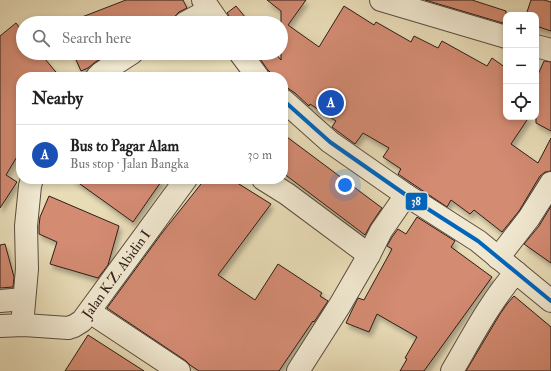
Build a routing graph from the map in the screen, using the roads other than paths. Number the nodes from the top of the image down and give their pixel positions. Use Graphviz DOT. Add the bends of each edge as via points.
graph roads {
  1 [pos="381,0"];
  2 [pos="210,11"];
  3 [pos="200,16"];
  4 [pos="503,36"];
  5 [pos="539,47"];
  6 [pos="551,50"];
  7 [pos="121,60"];
  8 [pos="245,60"];
  9 [pos="102,72"];
  10 [pos="254,72"];
  11 [pos="288,104"];
  12 [pos="31,184"];
  13 [pos="182,184"];
  14 [pos="271,184"];
  15 [pos="551,184"];
  16 [pos="406,195"];
  17 [pos="369,255"];
  18 [pos="498,258"];
  19 [pos="516,272"];
  20 [pos="24,299"];
  21 [pos="0,301"];
  22 [pos="551,301"];
  23 [pos="90,312"];
  24 [pos="24,325"];
  25 [pos="0,326"];
  26 [pos="178,371"];
  27 [pos="298,371"];
  28 [pos="452,371"];
  1 -- 4 [label="street"];
  2 -- 3 [label="street"];
  5 -- 6 [label="street"];
  7 -- 9 [label="street"];
  8 -- 10 [label="street"];
  11 -- 16 [label="street" via="330,142"];
  12 -- 20 [label="street" via="26,226 27,269"];
  13 -- 23 [label="street, Jalan K.Z. Abidin I"];
  14 -- 17 [label="street"];
  15 -- 18 [label="street"];
  16 -- 17 [label="street"];
  16 -- 18 [label="street" via="478,241"];
  17 -- 27 [label="street"];
  18 -- 19 [label="street"];
  19 -- 22 [label="street"];
  19 -- 28 [label="street" via="491,305"];
  20 -- 21 [label="street"];
  20 -- 24 [label="street"];
  23 -- 24 [label="street, Jalan K.Z. Abidin I" via="82,321 68,328"];
  23 -- 26 [label="street"];
  24 -- 25 [label="street, Jalan K.Z. Abidin I"];
}
